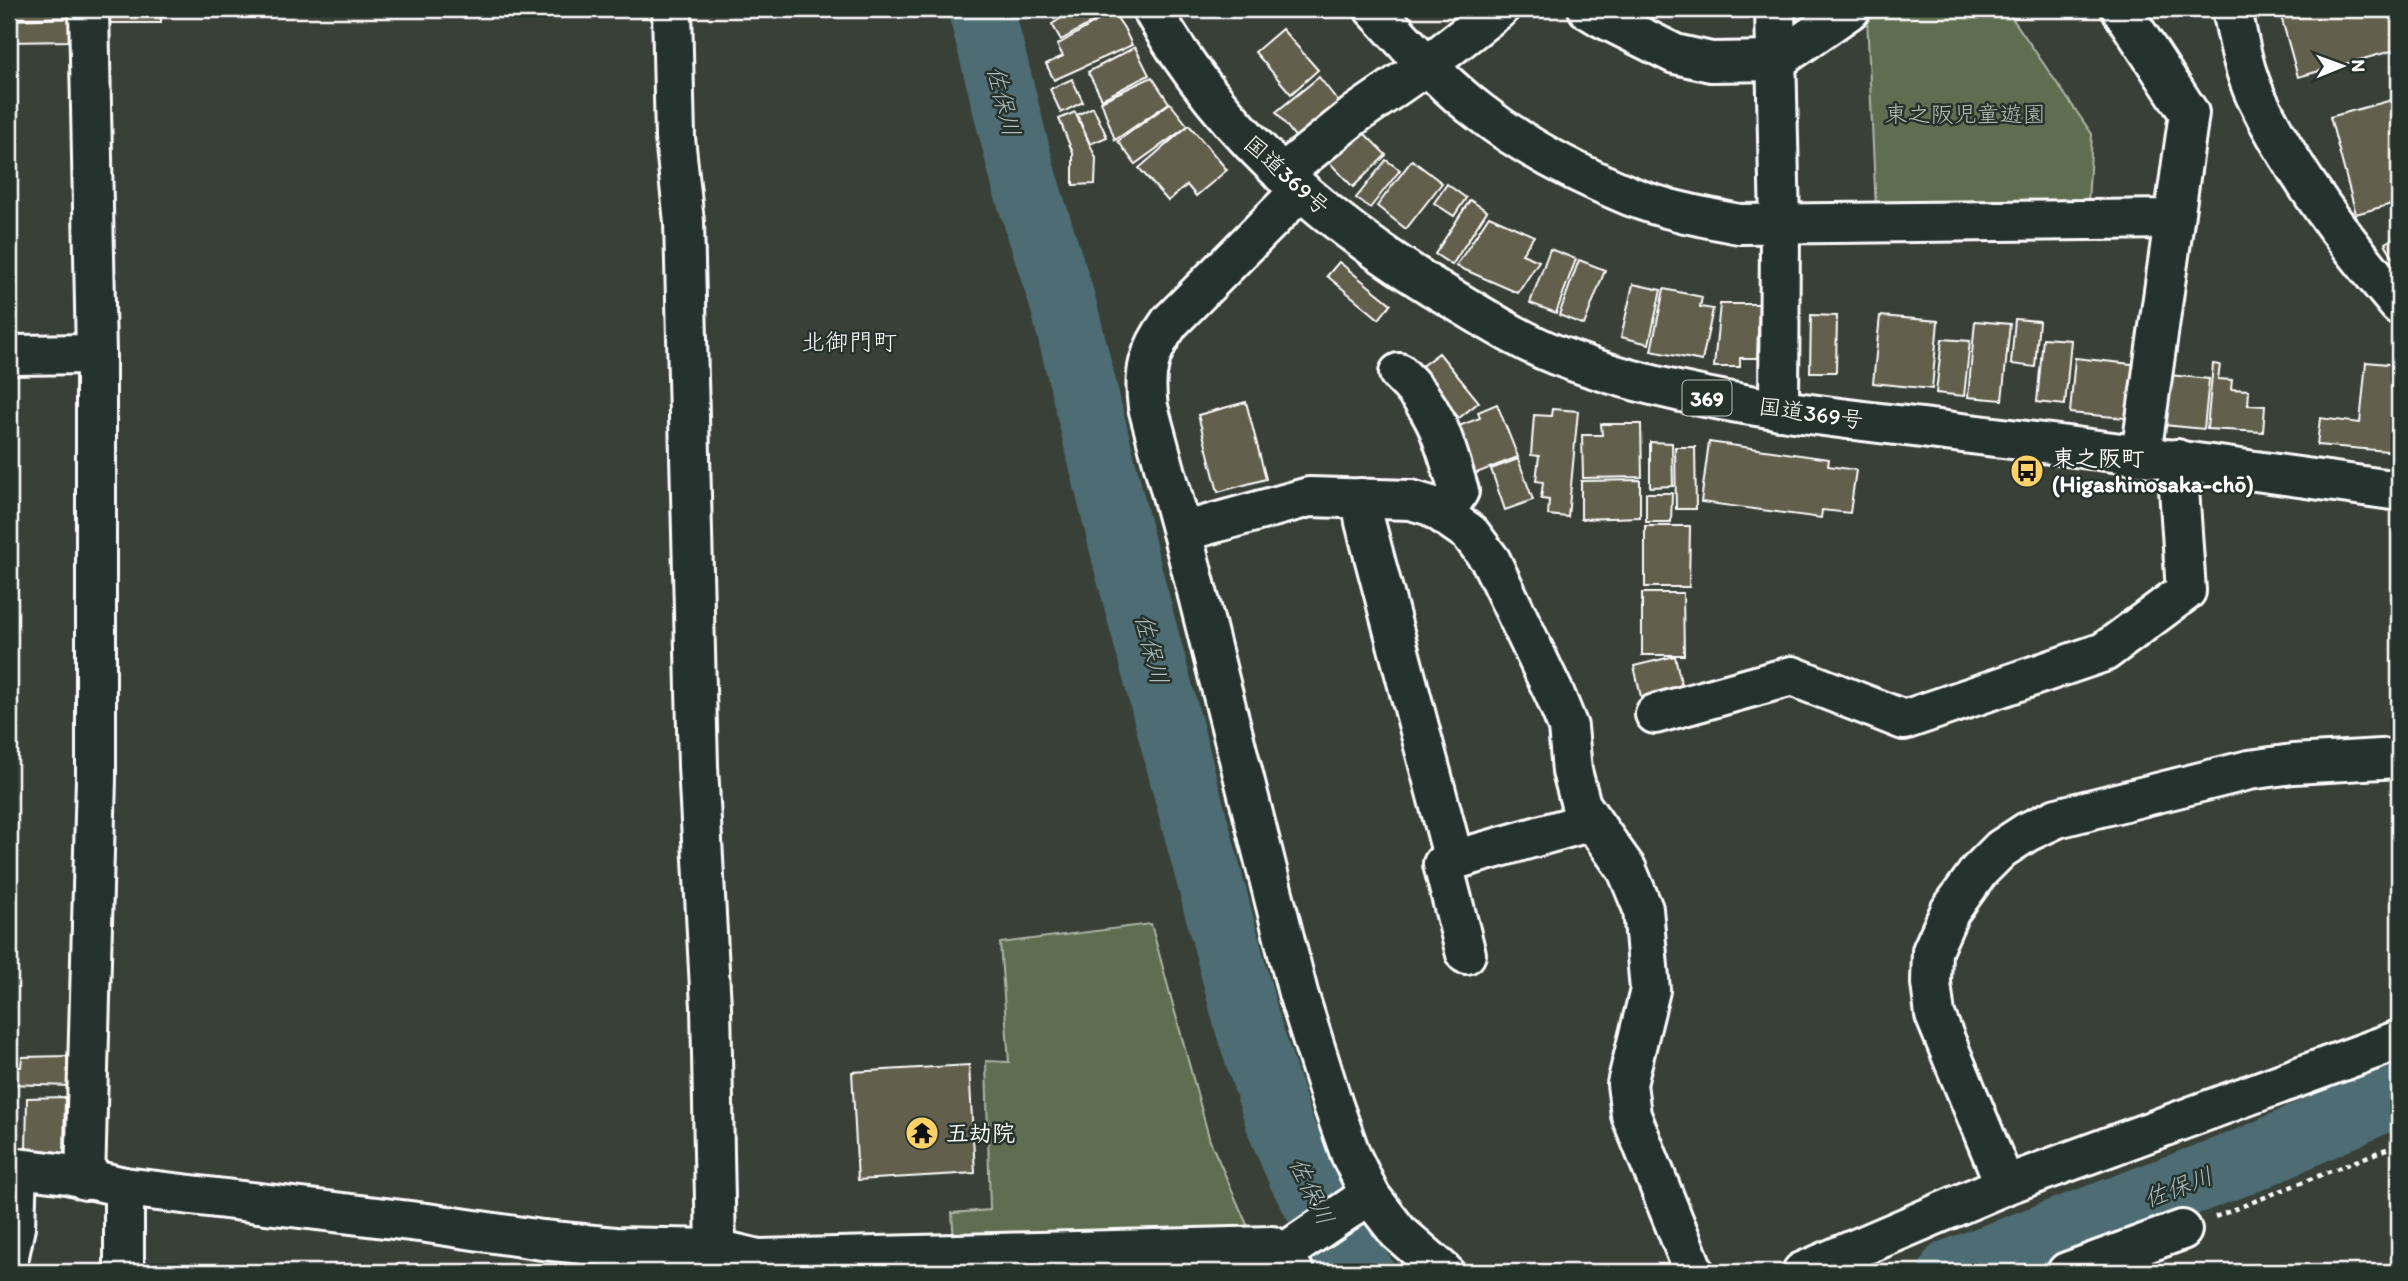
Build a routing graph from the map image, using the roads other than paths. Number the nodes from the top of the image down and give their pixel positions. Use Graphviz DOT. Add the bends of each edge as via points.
graph roads {
  1 [pos="89,9"];
  2 [pos="672,9"];
  3 [pos="1152,9"];
  4 [pos="1374,9"];
  5 [pos="1499,9"];
  6 [pos="1588,9"];
  7 [pos="1775,9"];
  8 [pos="1851,9"];
  9 [pos="2121,9"];
  10 [pos="2232,9"];
  11 [pos="1776,61"];
  12 [pos="1427,65"];
  13 [pos="1291,183"];
  14 [pos="2174,219"];
  15 [pos="1780,224"];
  16 [pos="2399,305"];
  17 [pos="96,354"];
  18 [pos="9,355"];
  19 [pos="1399,373"];
  20 [pos="1780,410"];
  21 [pos="2159,457"];
  22 [pos="2399,491"];
  23 [pos="1361,498"];
  24 [pos="1444,514"];
  25 [pos="1182,532"];
  26 [pos="1655,714"];
  27 [pos="2399,758"];
  28 [pos="1592,821"];
  29 [pos="1454,860"];
  30 [pos="1466,954"];
  31 [pos="2399,1040"];
  32 [pos="13,1168"];
  33 [pos="85,1180"];
  34 [pos="2006,1185"];
  35 [pos="124,1187"];
  36 [pos="1363,1200"];
  37 [pos="2182,1230"];
  38 [pos="9,1256"];
  39 [pos="1287,1259"];
  40 [pos="712,1261"];
  41 [pos="124,1272"];
  42 [pos="1444,1272"];
  43 [pos="1694,1272"];
  44 [pos="1802,1272"];
  45 [pos="2067,1272"];
  1 -- 17 [label="main road"];
  2 -- 40 [label="main road" via="675,138 684,222 698,766 711,1007"];
  3 -- 13 [label="main road, 国道369号 / 369" via="1200,84 1239,132"];
  4 -- 12 [label="main road"];
  5 -- 12 [label="main road"];
  6 -- 11 [label="main road" via="1675,54 1711,62"];
  7 -- 11 [label="main road"];
  8 -- 11 [label="main road"];
  9 -- 14 [label="main road" via="2189,113"];
  10 -- 16 [label="main road" via="2255,96 2307,188"];
  11 -- 15 [label="main road"];
  12 -- 13 [label="main road" via="1356,114"];
  12 -- 15 [label="main road" via="1480,113 1561,162 1632,197 1739,224"];
  13 -- 20 [label="main road, 国道369号 / 369" via="1438,291 1553,354 1668,391"];
  13 -- 25 [label="main road" via="1170,322 1149,359 1148,407"];
  14 -- 15 [label="main road"];
  14 -- 21 [label="main road"];
  15 -- 20 [label="main road"];
  17 -- 18 [label="main road"];
  17 -- 33 [label="main road" via="96,778"];
  19 -- 24 [label="main road" via="1434,416 1450,462 1458,491"];
  20 -- 21 [label="main road, 国道369号 / 369"];
  21 -- 22 [label="main road, 国道369号 / 369"];
  21 -- 26 [label="main road" via="2186,591 2104,652 1904,720 1792,676"];
  23 -- 24 [label="main road" via="1412,500"];
  23 -- 25 [label="main road" via="1309,497"];
  23 -- 29 [label="main road"];
  24 -- 28 [label="main road" via="1470,533 1497,573 1568,727 1572,771 1581,805"];
  25 -- 36 [label="main road" via="1298,993"];
  27 -- 34 [label="main road" via="2249,770 2057,817 2001,849 1979,871 1950,911 1932,951 1931,983 1935,1015"];
  28 -- 29 [label="main road"];
  28 -- 43 [label="main road" via="1627,870 1643,909 1650,990 1627,1084 1631,1115"];
  29 -- 30 [label="main road" via="1443,864"];
  31 -- 34 [label="main road"];
  32 -- 33 [label="main road"];
  32 -- 38 [label="main road" via="15,1227"];
  33 -- 35 [label="main road"];
  34 -- 44 [label="main road"];
  35 -- 40 [label="main road"];
  35 -- 41 [label="main road"];
  36 -- 39 [label="main road"];
  36 -- 42 [label="main road"];
  37 -- 45 [label="main road"];
  39 -- 40 [label="main road" via="1272,1246"];
}
